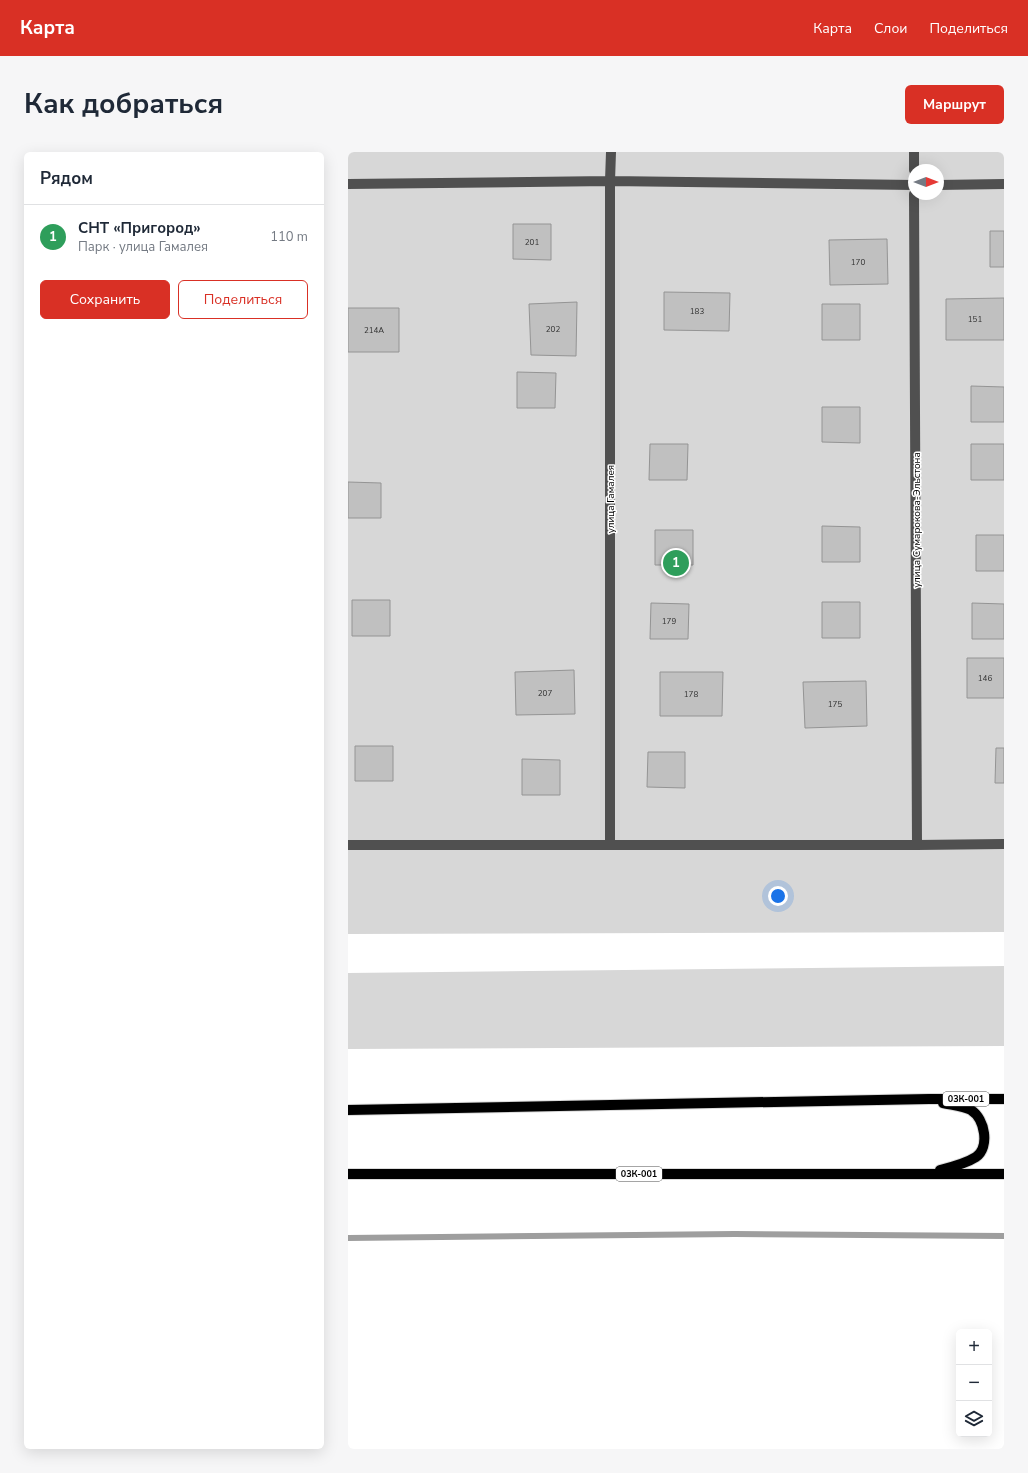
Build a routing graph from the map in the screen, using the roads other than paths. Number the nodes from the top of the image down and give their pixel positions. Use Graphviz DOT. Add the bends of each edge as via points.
graph roads {
  1 [pos="611,152"];
  2 [pos="914,152"];
  3 [pos="914,164"];
  4 [pos="610,181"];
  5 [pos="348,184"];
  6 [pos="1004,184"];
  7 [pos="908,185"];
  8 [pos="944,185"];
  9 [pos="914,200"];
  10 [pos="1004,844"];
  11 [pos="348,845"];
  12 [pos="610,845"];
  13 [pos="918,845"];
  14 [pos="929,1100"];
  15 [pos="1004,1100"];
  16 [pos="348,1110"];
  17 [pos="931,1173"];
  18 [pos="348,1174"];
  19 [pos="1004,1174"];
  1 -- 4 [label="street, улица Гамалея"];
  2 -- 3 [label="street"];
  4 -- 5 [label="street"];
  4 -- 7 [label="street"];
  4 -- 12 [label="street, улица Гамалея"];
  6 -- 8 [label="street"];
  9 -- 13 [label="street, улица Сумарокова-Эльстона"];
  10 -- 13 [label="street"];
  11 -- 12 [label="street"];
  12 -- 13 [label="street"];
  14 -- 15 [label="main road, 03К-001"];
  14 -- 16 [label="main road, 03К-001"];
  14 -- 17 [label="main road, 03К-001" via="970,1110 979,1118 983,1128 982,1149 976,1156 962,1164"];
  17 -- 18 [label="main road, 03К-001"];
  17 -- 19 [label="main road, 03К-001"];
}
